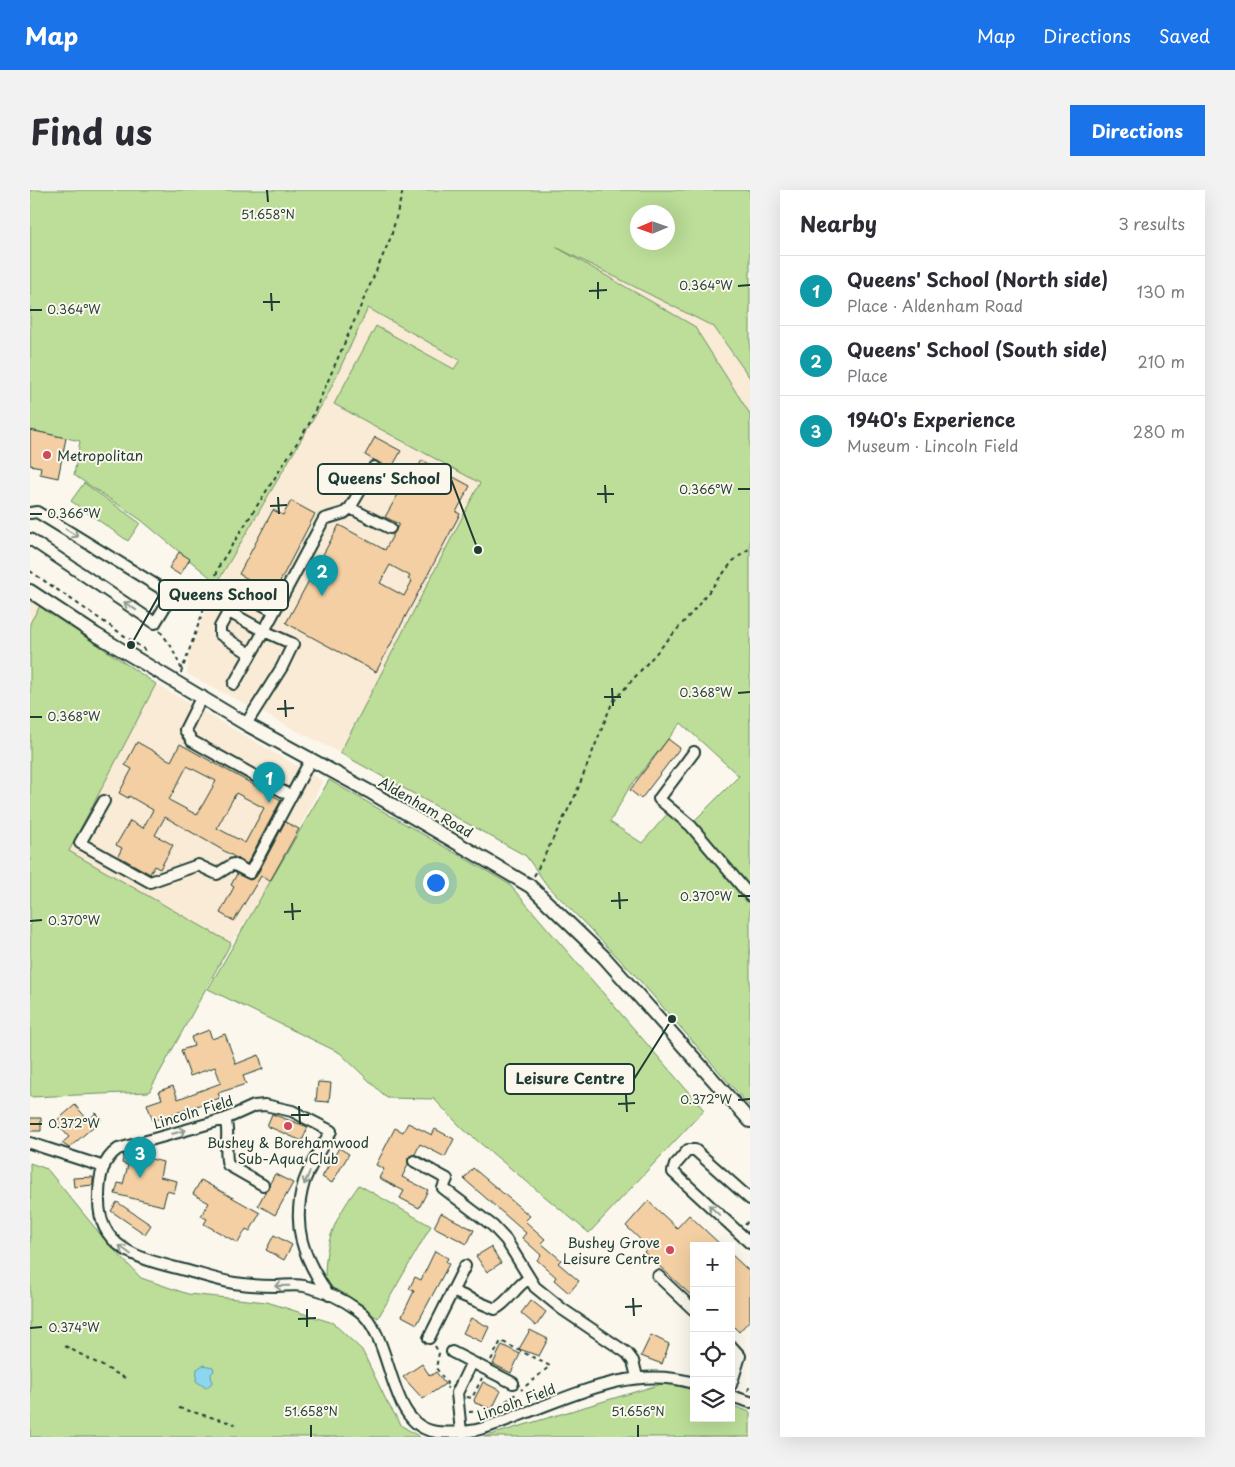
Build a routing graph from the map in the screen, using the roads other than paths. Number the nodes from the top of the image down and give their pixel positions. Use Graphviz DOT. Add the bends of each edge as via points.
graph roads {
  1 [pos="374,467"];
  2 [pos="350,508"];
  3 [pos="30,513"];
  4 [pos="390,528"];
  5 [pos="30,539"];
  6 [pos="30,591"];
  7 [pos="274,611"];
  8 [pos="229,612"];
  9 [pos="264,630"];
  10 [pos="250,654"];
  11 [pos="234,684"];
  12 [pos="202,696"];
  13 [pos="246,724"];
  14 [pos="694,752"];
  15 [pos="311,759"];
  16 [pos="291,796"];
  17 [pos="104,800"];
  18 [pos="750,896"];
  19 [pos="225,1119"];
  20 [pos="750,1121"];
  21 [pos="30,1143"];
  22 [pos="414,1161"];
  23 [pos="104,1167"];
  24 [pos="263,1185"];
  25 [pos="750,1199"];
  26 [pos="750,1243"];
  27 [pos="465,1266"];
  28 [pos="658,1276"];
  29 [pos="528,1279"];
  30 [pos="452,1290"];
  31 [pos="329,1295"];
  32 [pos="690,1306"];
  33 [pos="429,1338"];
  34 [pos="735,1350"];
  35 [pos="452,1352"];
  36 [pos="472,1362"];
  37 [pos="735,1374"];
  38 [pos="637,1377"];
  39 [pos="690,1382"];
  40 [pos="513,1383"];
  41 [pos="735,1397"];
  42 [pos="750,1402"];
  43 [pos="461,1432"];
  1 -- 2 [label="street"];
  2 -- 4 [label="street"];
  2 -- 7 [label="street" via="324,519"];
  3 -- 5 [label="street, one-way" via="37,512 172,595 155,623"];
  6 -- 12 [label="main road, Aldenham Road" via="95,634"];
  7 -- 8 [label="street" via="242,595 236,598"];
  7 -- 9 [label="street"];
  8 -- 9 [label="street"];
  8 -- 10 [label="street" via="220,627 220,634"];
  9 -- 10 [label="street"];
  9 -- 13 [label="street" via="292,644"];
  10 -- 11 [label="street"];
  12 -- 13 [label="main road, Aldenham Road"];
  12 -- 16 [label="street" via="185,730 192,741"];
  13 -- 15 [label="main road, Aldenham Road"];
  14 -- 18 [label="street" via="659,800 691,826"];
  15 -- 16 [label="street"];
  15 -- 20 [label="main road, Aldenham Road" via="530,886 604,957"];
  16 -- 17 [label="street" via="250,873 233,864 217,874 198,865 150,882 80,843"];
  23 -- 19 [label="street, Lincoln Field, one-way" via="107,1158 118,1149"];
  19 -- 24 [label="street" via="229,1129 225,1155 228,1165"];
  19 -- 31 [label="street, Lincoln Field, one-way" via="254,1106 265,1105 292,1111 331,1130 304,1181 297,1226 311,1266"];
  21 -- 23 [label="street"];
  22 -- 29 [label="street" via="447,1179 442,1188 493,1226 506,1240"];
  31 -- 23 [label="street, Lincoln Field, one-way" via="304,1286 233,1283 130,1254 107,1232 99,1216 100,1181"];
  26 -- 25 [label="street, one-way" via="673,1172 675,1165 688,1150 695,1150"];
  27 -- 30 [label="street"];
  28 -- 32 [label="street"];
  29 -- 30 [label="street" via="496,1309"];
  29 -- 38 [label="street" via="562,1310 627,1353"];
  30 -- 33 [label="street"];
  31 -- 43 [label="street, Lincoln Field" via="357,1310 371,1322 393,1383 413,1420 422,1428 435,1432"];
  34 -- 37 [label="street" via="740,1361"];
  35 -- 36 [label="street"];
  36 -- 40 [label="street"];
  36 -- 43 [label="street" via="457,1393"];
  38 -- 39 [label="street, Lincoln Field" via="673,1377"];
  38 -- 43 [label="street, Lincoln Field" via="476,1432"];
  41 -- 42 [label="street"];
}
